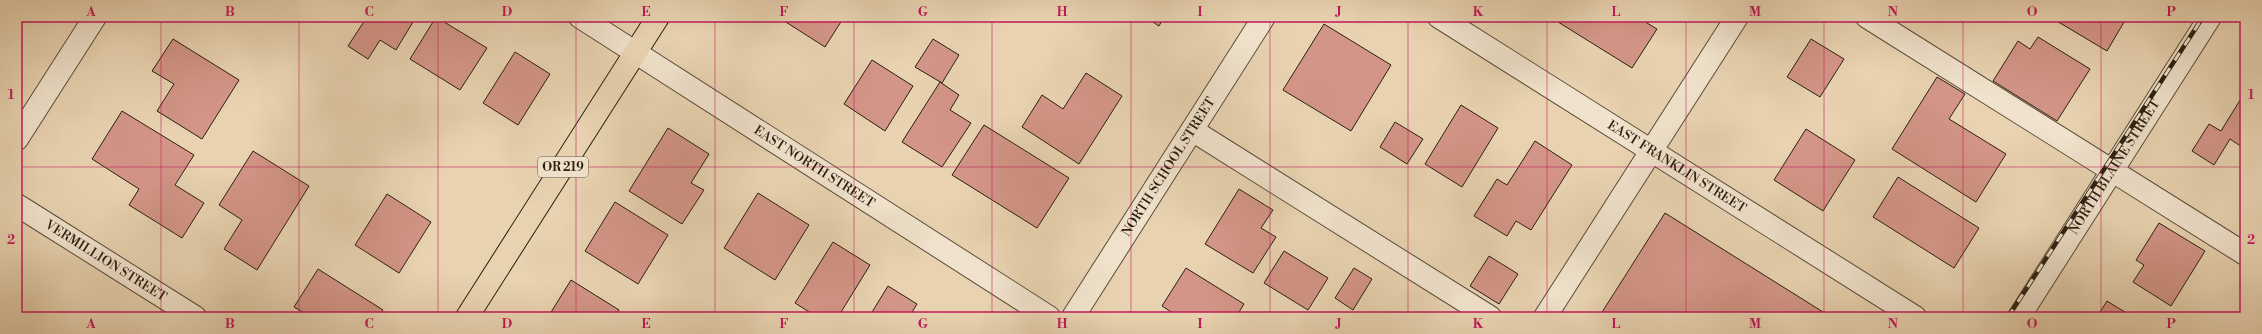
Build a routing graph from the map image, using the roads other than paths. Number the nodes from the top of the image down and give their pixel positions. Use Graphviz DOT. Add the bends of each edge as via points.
graph roads {
  1 [pos="95,17"];
  2 [pos="580,17"];
  3 [pos="658,17"];
  4 [pos="1264,17"];
  5 [pos="1439,17"];
  6 [pos="1737,17"];
  7 [pos="1867,17"];
  8 [pos="2210,17"];
  9 [pos="636,52"];
  10 [pos="1192,130"];
  11 [pos="17,139"];
  12 [pos="1651,151"];
  13 [pos="2112,171"];
  14 [pos="17,205"];
  15 [pos="2245,254"];
  16 [pos="195,317"];
  17 [pos="467,317"];
  18 [pos="1049,317"];
  19 [pos="1073,317"];
  20 [pos="1490,317"];
  21 [pos="1546,317"];
  22 [pos="1915,317"];
  23 [pos="2019,317"];
  1 -- 11 [label="street"];
  2 -- 9 [label="street, EAST NORTH STREET"];
  3 -- 9 [label="main road, OR 219"];
  4 -- 10 [label="street, NORTH SCHOOL STREET"];
  5 -- 12 [label="street, EAST FRANKLIN STREET"];
  6 -- 12 [label="street"];
  7 -- 13 [label="street"];
  8 -- 13 [label="street, NORTH BLAINE STREET"];
  9 -- 17 [label="main road, OR 219"];
  9 -- 18 [label="street, EAST NORTH STREET"];
  10 -- 19 [label="street, NORTH SCHOOL STREET"];
  10 -- 20 [label="street"];
  12 -- 21 [label="street"];
  12 -- 22 [label="street, EAST FRANKLIN STREET"];
  13 -- 15 [label="street"];
  13 -- 23 [label="street, NORTH BLAINE STREET"];
  14 -- 16 [label="street, VERMILLION STREET"];
}
